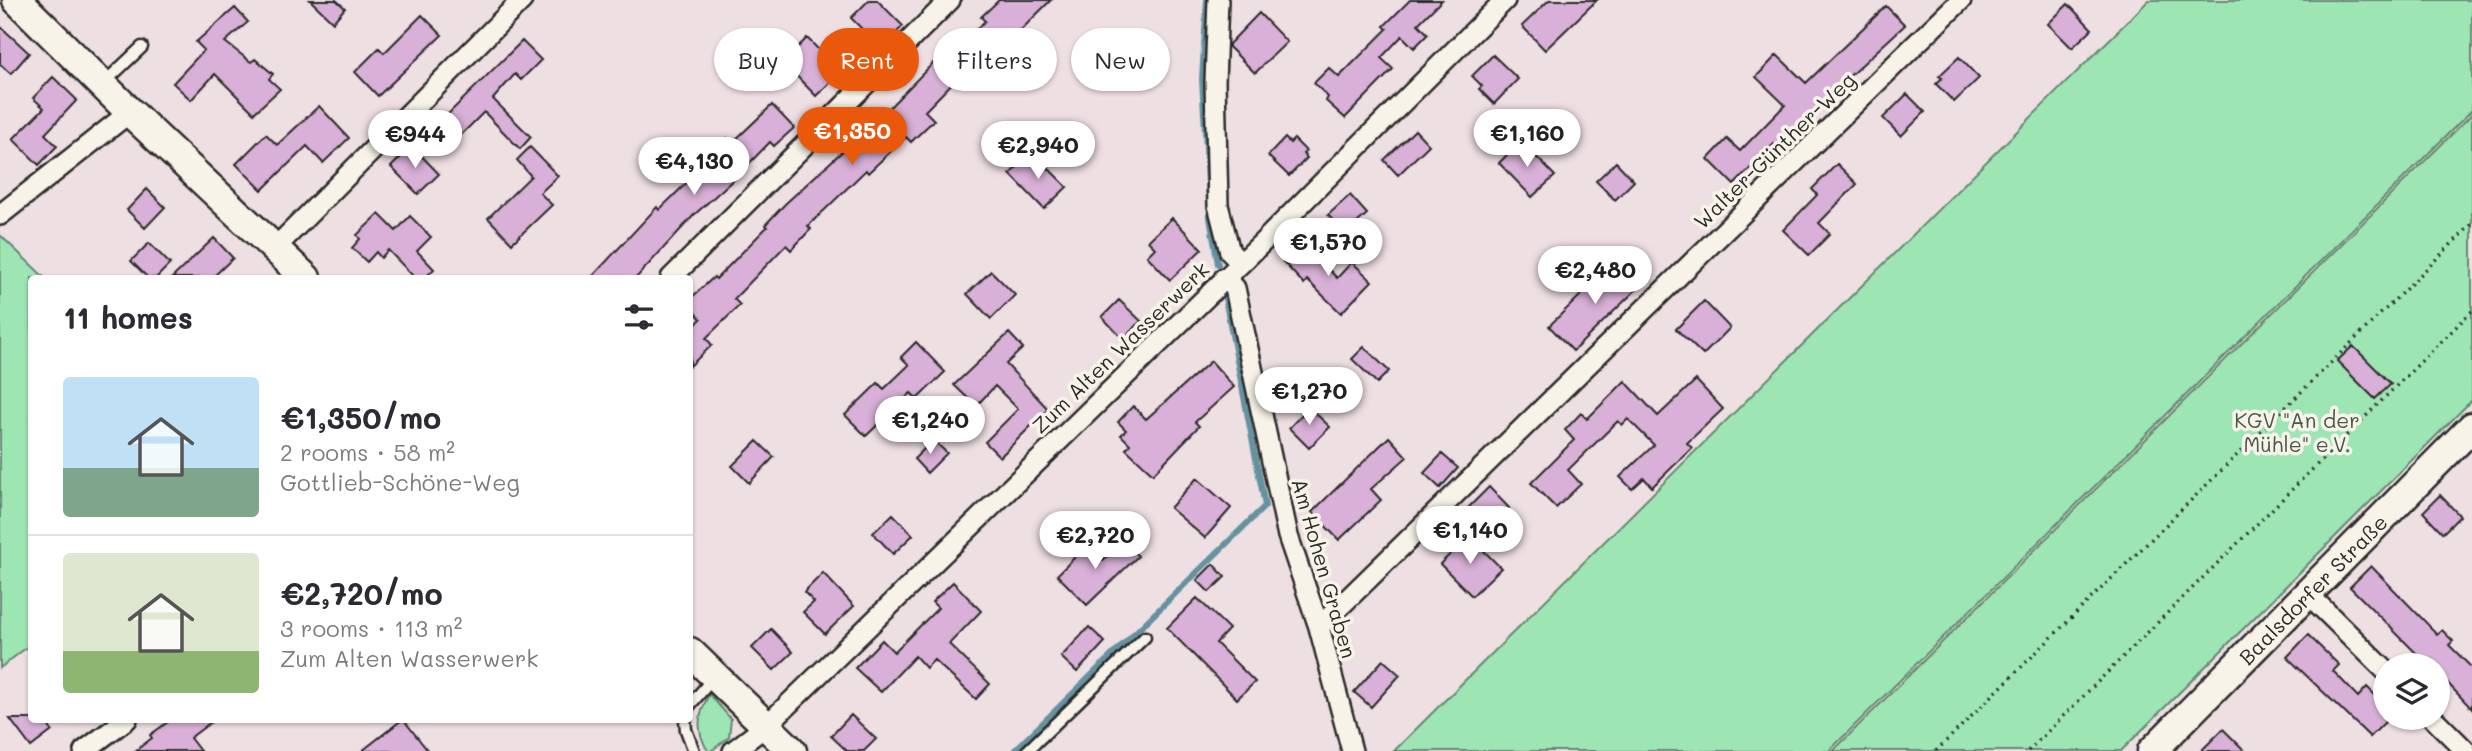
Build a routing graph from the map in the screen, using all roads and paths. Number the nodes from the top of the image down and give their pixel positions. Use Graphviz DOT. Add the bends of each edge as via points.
graph roads {
  1 [pos="17,0"];
  2 [pos="522,0"];
  3 [pos="950,0"];
  4 [pos="1218,0"];
  5 [pos="1504,0"];
  6 [pos="1961,0"];
  7 [pos="142,47"];
  8 [pos="102,85"];
  9 [pos="130,112"];
  10 [pos="0,215"];
  11 [pos="2472,224"];
  12 [pos="275,248"];
  13 [pos="1240,262"];
  14 [pos="303,275"];
  15 [pos="674,275"];
  16 [pos="1224,278"];
  17 [pos="2472,310"];
  18 [pos="2472,427"];
  19 [pos="2308,594"];
  20 [pos="1320,627"];
  21 [pos="1145,637"];
  22 [pos="693,655"];
  23 [pos="2373,658"];
  24 [pos="715,677"];
  25 [pos="693,702"];
  26 [pos="122,723"];
  27 [pos="685,723"];
  28 [pos="766,726"];
  29 [pos="2445,730"];
  30 [pos="84,751"];
  31 [pos="694,751"];
  32 [pos="733,751"];
  33 [pos="792,751"];
  34 [pos="1027,751"];
  35 [pos="1352,751"];
  36 [pos="1937,751"];
  37 [pos="2028,751"];
  38 [pos="2152,751"];
  39 [pos="2466,751"];
  1 -- 8 [label="street"];
  2 -- 12 [label="street"];
  3 -- 15 [label="street"];
  4 -- 13 [label="street" via="1218,205 1230,252"];
  5 -- 13 [label="street, Zum Alten Wasserwerk"];
  6 -- 20 [label="street, Walter-Günther-Weg"];
  7 -- 8 [label="lane"];
  8 -- 9 [label="street"];
  9 -- 10 [label="street"];
  9 -- 12 [label="street"];
  11 -- 36 [label="path"];
  12 -- 14 [label="street"];
  13 -- 16 [label="street, Zum Alten Wasserwerk"];
  16 -- 20 [label="street, Am Hohen Graben" via="1235,288 1288,536"];
  16 -- 28 [label="street, Zum Alten Wasserwerk"];
  17 -- 37 [label="path"];
  18 -- 19 [label="street, Baalsdorfer Straße"];
  19 -- 23 [label="street"];
  19 -- 38 [label="street, Baalsdorfer Straße"];
  20 -- 35 [label="street, Am Hohen Graben"];
  21 -- 34 [label="lane"];
  22 -- 24 [label="street"];
  24 -- 25 [label="lane"];
  24 -- 28 [label="street"];
  26 -- 30 [label="street"];
  27 -- 31 [label="lane"];
  28 -- 32 [label="street, Zum Alten Wasserwerk"];
  28 -- 33 [label="street"];
  29 -- 39 [label="street"];
}
